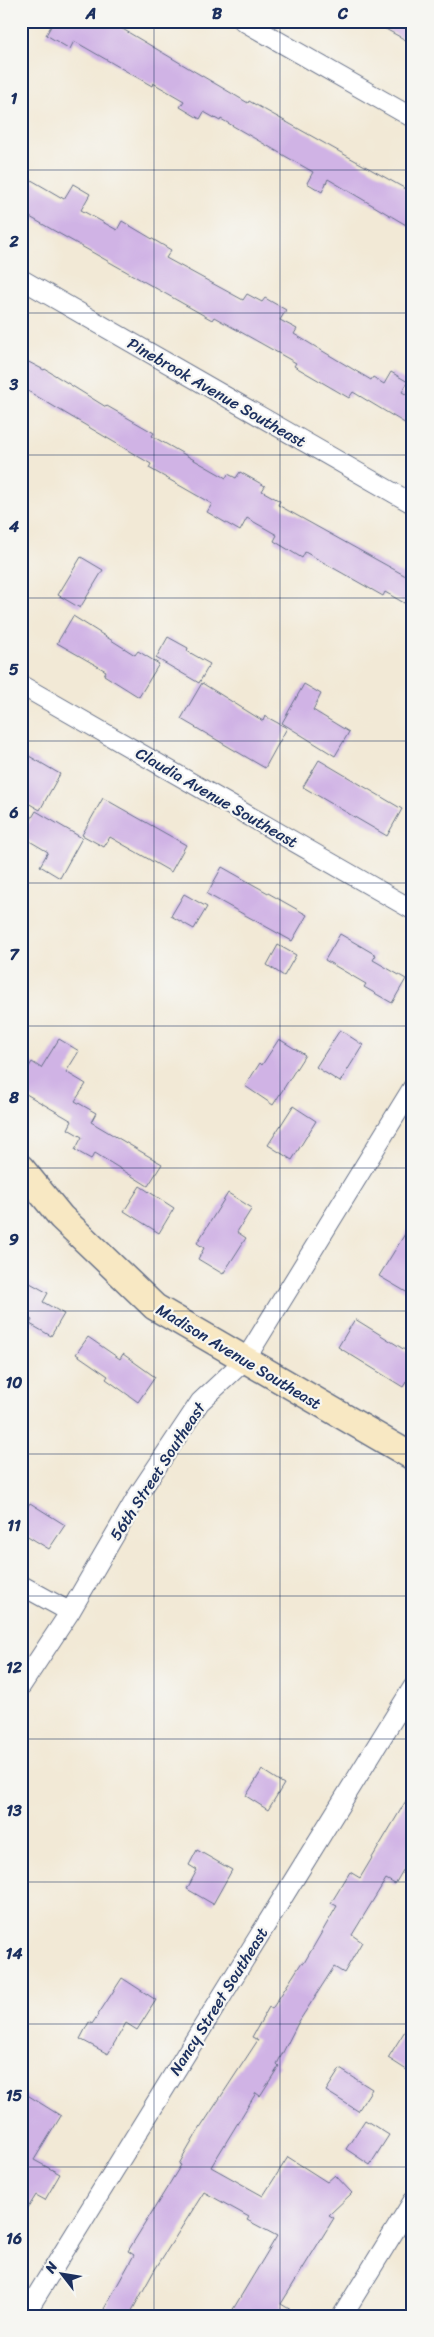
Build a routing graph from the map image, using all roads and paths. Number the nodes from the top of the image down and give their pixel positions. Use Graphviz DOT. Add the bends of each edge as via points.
graph roads {
  1 [pos="244,21"];
  2 [pos="413,118"];
  3 [pos="21,279"];
  4 [pos="413,504"];
  5 [pos="21,685"];
  6 [pos="413,910"];
  7 [pos="413,1087"];
  8 [pos="21,1168"];
  9 [pos="245,1360"];
  10 [pos="413,1457"];
  11 [pos="21,1585"];
  12 [pos="70,1612"];
  13 [pos="21,1686"];
  14 [pos="413,1687"];
  15 [pos="413,2201"];
  16 [pos="24,2316"];
  17 [pos="342,2316"];
  1 -- 2 [label="street"];
  3 -- 4 [label="street, Pinebrook Avenue Southeast"];
  5 -- 6 [label="street, Claudia Avenue Southeast"];
  7 -- 9 [label="street, 56th Street Southeast"];
  8 -- 9 [label="street, Madison Avenue Southeast" via="61,1218 155,1307"];
  9 -- 10 [label="street, Madison Avenue Southeast"];
  9 -- 12 [label="street, 56th Street Southeast" via="200,1402 138,1495"];
  11 -- 12 [label="street"];
  12 -- 13 [label="street, 56th Street Southeast"];
  14 -- 16 [label="street, Nancy Street Southeast"];
  15 -- 17 [label="street"];
}
